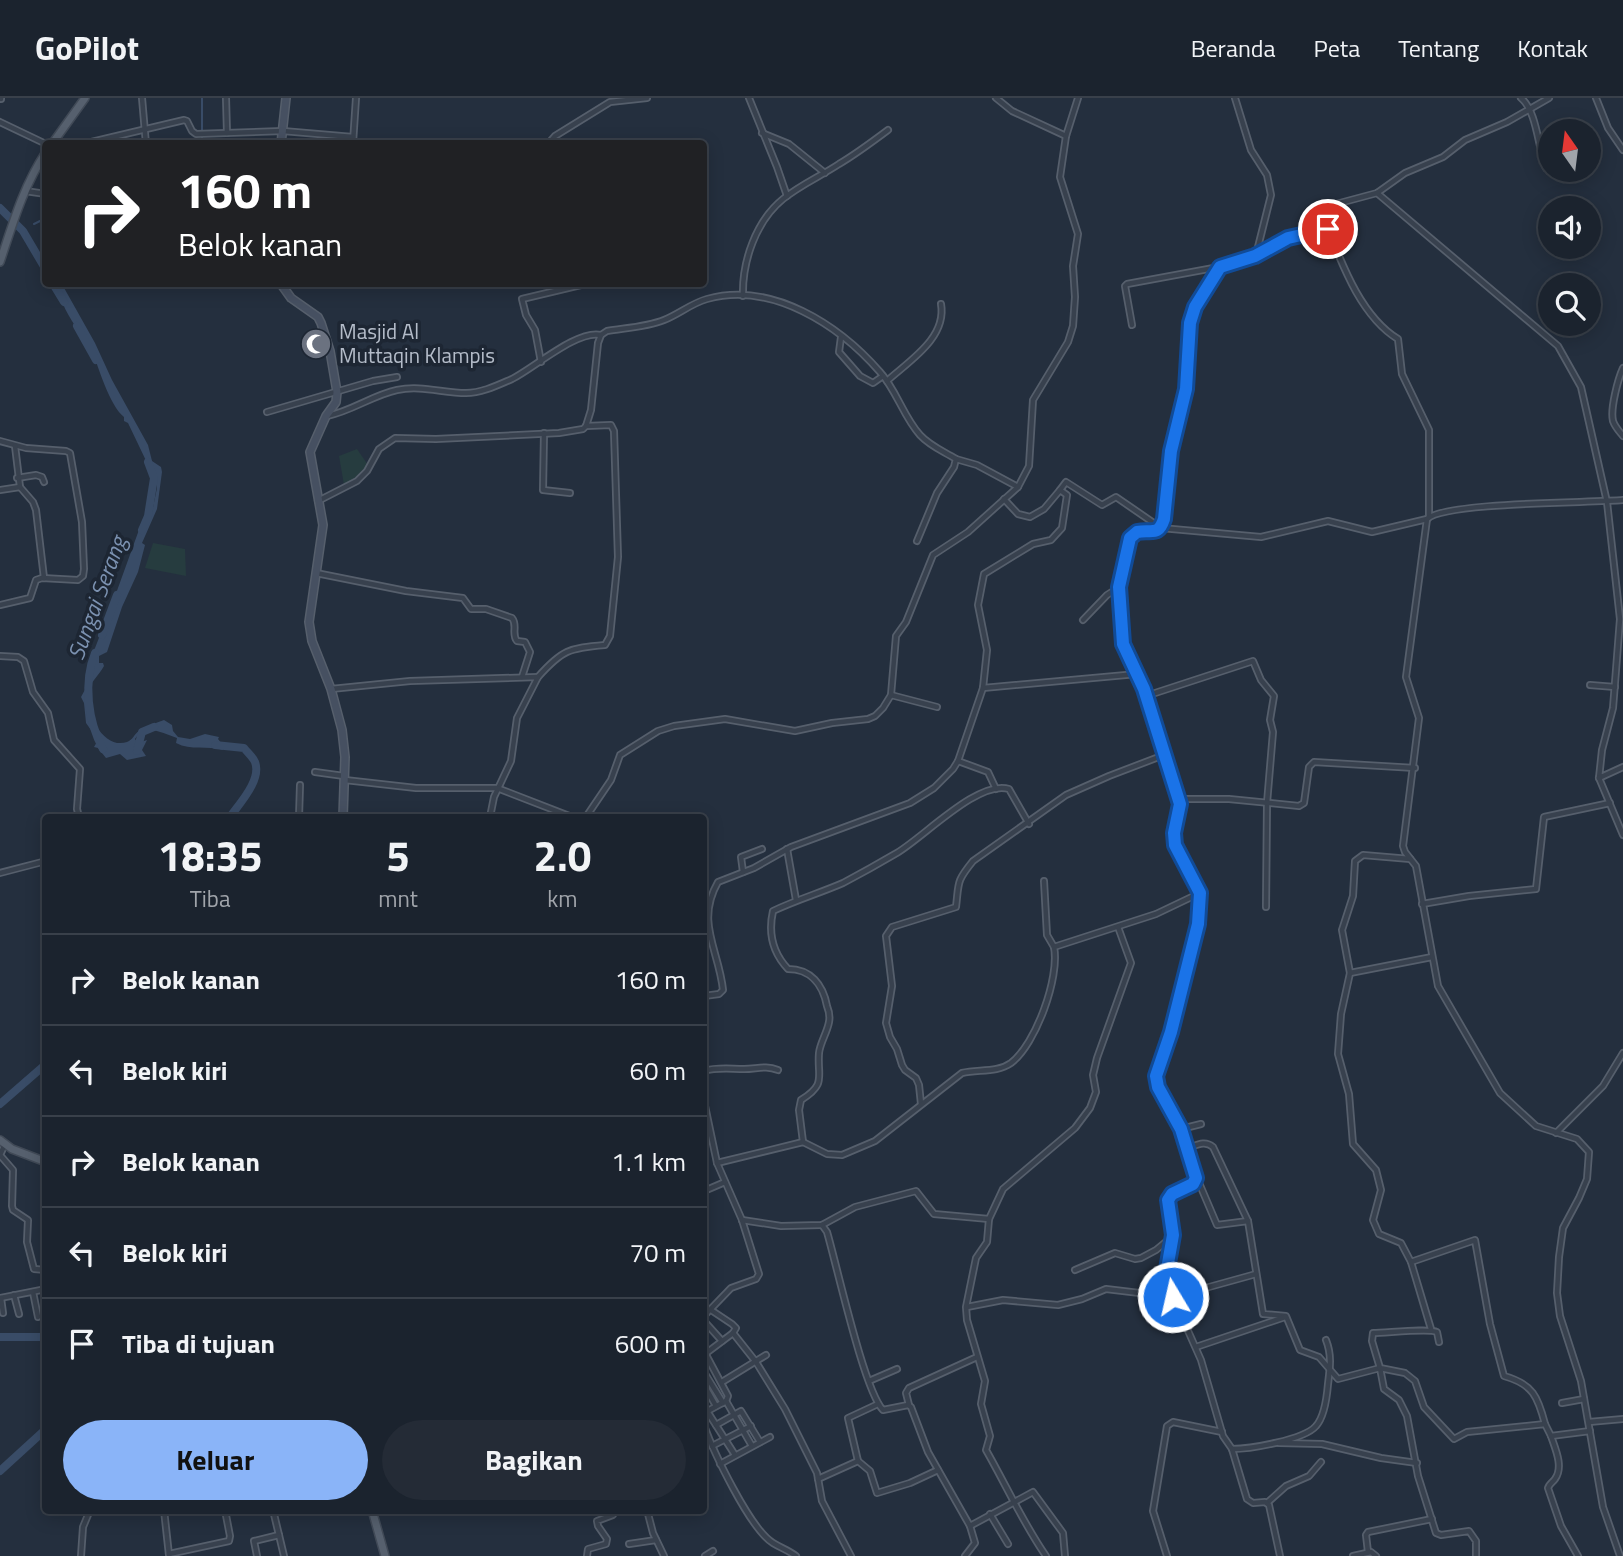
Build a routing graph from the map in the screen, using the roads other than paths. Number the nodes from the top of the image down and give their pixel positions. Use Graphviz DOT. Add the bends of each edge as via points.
graph roads {
  1 [pos="85,98"];
  2 [pos="142,98"];
  3 [pos="226,98"];
  4 [pos="286,98"];
  5 [pos="356,98"];
  6 [pos="647,98"];
  7 [pos="749,98"];
  8 [pos="996,98"];
  9 [pos="1078,98"];
  10 [pos="1236,98"];
  11 [pos="1521,98"];
  12 [pos="1549,98"];
  13 [pos="1596,98"];
  14 [pos="1530,107"];
  15 [pos="0,122"];
  16 [pos="145,129"];
  17 [pos="888,130"];
  18 [pos="282,131"];
  19 [pos="227,132"];
  20 [pos="762,133"];
  21 [pos="1066,136"];
  22 [pos="52,140"];
  23 [pos="100,140"];
  24 [pos="146,140"];
  25 [pos="281,140"];
  26 [pos="353,140"];
  27 [pos="552,140"];
  28 [pos="42,141"];
  29 [pos="1538,145"];
  30 [pos="1623,150"];
  31 [pos="42,159"];
  32 [pos="825,173"];
  33 [pos="23,192"];
  34 [pos="1377,193"];
  35 [pos="42,194"];
  36 [pos="786,196"];
  37 [pos="1328,229"];
  38 [pos="1255,256"];
  39 [pos="0,262"];
  40 [pos="1220,267"];
  41 [pos="283,287"];
  42 [pos="572,287"];
  43 [pos="743,296"];
  44 [pos="941,304"];
  45 [pos="1132,325"];
  46 [pos="601,335"];
  47 [pos="841,337"];
  48 [pos="541,362"];
  49 [pos="1623,368"];
  50 [pos="397,377"];
  51 [pos="885,379"];
  52 [pos="337,392"];
  53 [pos="267,412"];
  54 [pos="326,416"];
  55 [pos="586,426"];
  56 [pos="544,433"];
  57 [pos="1623,436"];
  58 [pos="0,441"];
  59 [pos="15,446"];
  60 [pos="956,459"];
  61 [pos="18,478"];
  62 [pos="44,482"];
  63 [pos="20,486"];
  64 [pos="1018,487"];
  65 [pos="0,490"];
  66 [pos="1060,490"];
  67 [pos="570,493"];
  68 [pos="1004,499"];
  69 [pos="1623,500"];
  70 [pos="318,501"];
  71 [pos="1608,502"];
  72 [pos="1428,517"];
  73 [pos="1161,528"];
  74 [pos="917,541"];
  75 [pos="316,573"];
  76 [pos="44,578"];
  77 [pos="1119,587"];
  78 [pos="0,604"];
  79 [pos="1083,620"];
  80 [pos="0,656"];
  81 [pos="1137,674"];
  82 [pos="522,677"];
  83 [pos="538,677"];
  84 [pos="1590,685"];
  85 [pos="1615,687"];
  86 [pos="983,688"];
  87 [pos="331,689"];
  88 [pos="891,695"];
  89 [pos="1146,696"];
  90 [pos="937,707"];
  91 [pos="1164,755"];
  92 [pos="958,761"];
  93 [pos="1623,767"];
  94 [pos="1415,768"];
  95 [pos="315,772"];
  96 [pos="344,778"];
  97 [pos="1599,778"];
  98 [pos="300,785"];
  99 [pos="497,788"];
  100 [pos="996,789"];
  101 [pos="1179,799"];
  102 [pos="1267,803"];
  103 [pos="1610,803"];
  104 [pos="78,814"];
  105 [pos="299,814"];
  106 [pos="343,814"];
  107 [pos="491,814"];
  108 [pos="564,814"];
  109 [pos="588,814"];
  110 [pos="1029,824"];
  111 [pos="1623,835"];
  112 [pos="762,849"];
  113 [pos="787,849"];
  114 [pos="1410,859"];
  115 [pos="42,862"];
  116 [pos="743,872"];
  117 [pos="0,873"];
  118 [pos="1044,881"];
  119 [pos="1200,893"];
  120 [pos="796,900"];
  121 [pos="1422,904"];
  122 [pos="1266,907"];
  123 [pos="707,926"];
  124 [pos="707,926"];
  125 [pos="1118,927"];
  126 [pos="1054,947"];
  127 [pos="1433,957"];
  128 [pos="1350,973"];
  129 [pos="707,996"];
  130 [pos="1623,1053"];
  131 [pos="707,1070"];
  132 [pos="778,1070"];
  133 [pos="921,1104"];
  134 [pos="707,1114"];
  135 [pos="1201,1124"];
  136 [pos="1181,1129"];
  137 [pos="1555,1133"];
  138 [pos="3,1142"];
  139 [pos="803,1142"];
  140 [pos="1188,1148"];
  141 [pos="42,1161"];
  142 [pos="718,1163"];
  143 [pos="1195,1174"];
  144 [pos="725,1182"];
  145 [pos="707,1190"];
  146 [pos="989,1219"];
  147 [pos="742,1220"];
  148 [pos="1248,1221"];
  149 [pos="822,1225"];
  150 [pos="1173,1235"];
  151 [pos="1411,1262"];
  152 [pos="42,1270"];
  153 [pos="1075,1270"];
  154 [pos="1256,1274"];
  155 [pos="42,1290"];
  156 [pos="33,1292"];
  157 [pos="14,1295"];
  158 [pos="1173,1297"];
  159 [pos="0,1298"];
  160 [pos="966,1307"];
  161 [pos="711,1310"];
  162 [pos="4,1314"];
  163 [pos="19,1314"];
  164 [pos="707,1315"];
  165 [pos="1286,1316"];
  166 [pos="38,1317"];
  167 [pos="707,1323"];
  168 [pos="1431,1329"];
  169 [pos="733,1333"];
  170 [pos="1326,1340"];
  171 [pos="722,1341"];
  172 [pos="1439,1342"];
  173 [pos="1196,1347"];
  174 [pos="707,1350"];
  175 [pos="766,1355"];
  176 [pos="707,1357"];
  177 [pos="977,1357"];
  178 [pos="709,1361"];
  179 [pos="756,1362"];
  180 [pos="1380,1368"];
  181 [pos="897,1369"];
  182 [pos="1330,1370"];
  183 [pos="707,1376"];
  184 [pos="869,1381"];
  185 [pos="722,1382"];
  186 [pos="707,1392"];
  187 [pos="1584,1399"];
  188 [pos="724,1402"];
  189 [pos="1562,1403"];
  190 [pos="878,1404"];
  191 [pos="909,1405"];
  192 [pos="716,1406"];
  193 [pos="707,1411"];
  194 [pos="707,1414"];
  195 [pos="734,1415"];
  196 [pos="1623,1419"];
  197 [pos="1588,1422"];
  198 [pos="1545,1424"];
  199 [pos="716,1425"];
  200 [pos="751,1426"];
  201 [pos="743,1430"];
  202 [pos="1590,1431"];
  203 [pos="1222,1432"];
  204 [pos="707,1433"];
  205 [pos="1551,1436"];
  206 [pos="771,1437"];
  207 [pos="725,1439"];
  208 [pos="760,1442"];
  209 [pos="1275,1443"];
  210 [pos="712,1446"];
  211 [pos="752,1446"];
  212 [pos="1232,1449"];
  213 [pos="736,1455"];
  214 [pos="858,1461"];
  215 [pos="1321,1462"];
  216 [pos="1417,1463"];
  217 [pos="720,1464"];
  218 [pos="938,1470"];
  219 [pos="818,1479"];
  220 [pos="1015,1501"];
  221 [pos="1267,1503"];
  222 [pos="88,1514"];
  223 [pos="164,1514"];
  224 [pos="226,1514"];
  225 [pos="274,1514"];
  226 [pos="373,1514"];
  227 [pos="613,1514"];
  228 [pos="648,1514"];
  229 [pos="990,1514"];
  230 [pos="1432,1519"];
  231 [pos="970,1526"];
  232 [pos="279,1535"];
  233 [pos="656,1540"];
  234 [pos="629,1544"];
  235 [pos="1008,1544"];
  236 [pos="1620,1545"];
  237 [pos="200,1549"];
  238 [pos="713,1551"];
  239 [pos="1368,1552"];
  240 [pos="169,1555"];
  241 [pos="81,1556"];
  242 [pos="201,1556"];
  243 [pos="257,1556"];
  244 [pos="284,1556"];
  245 [pos="385,1556"];
  246 [pos="587,1556"];
  247 [pos="664,1556"];
  248 [pos="705,1556"];
  249 [pos="796,1556"];
  250 [pos="851,1556"];
  251 [pos="965,1556"];
  252 [pos="1046,1556"];
  253 [pos="1065,1556"];
  254 [pos="1167,1556"];
  255 [pos="1280,1556"];
  256 [pos="1353,1556"];
  257 [pos="1376,1556"];
  258 [pos="1476,1556"];
  259 [pos="1578,1556"];
  260 [pos="1620,1556"];
  1 -- 22 [label="main road"];
  2 -- 16 [label="street"];
  3 -- 19 [label="street"];
  4 -- 18 [label="street"];
  5 -- 26 [label="street"];
  6 -- 27 [label="street" via="610,102"];
  7 -- 20 [label="street"];
  8 -- 21 [label="street" via="1012,111"];
  9 -- 21 [label="street"];
  10 -- 38 [label="street" via="1251,150 1267,175 1271,195"];
  11 -- 14 [label="street"];
  12 -- 14 [label="street"];
  13 -- 30 [label="street"];
  14 -- 29 [label="street"];
  14 -- 34 [label="street" via="1465,140 1443,157 1405,173"];
  15 -- 28 [label="street"];
  16 -- 19 [label="street" via="184,120 194,133"];
  16 -- 23 [label="street"];
  16 -- 24 [label="street"];
  17 -- 32 [label="street"];
  18 -- 19 [label="street"];
  18 -- 25 [label="street"];
  18 -- 26 [label="street"];
  20 -- 32 [label="street" via="789,144"];
  20 -- 36 [label="street"];
  21 -- 64 [label="street" via="1060,177 1077,234 1073,326 1033,400 1029,466"];
  31 -- 33 [label="main road"];
  32 -- 36 [label="street"];
  33 -- 35 [label="street"];
  33 -- 39 [label="main road"];
  34 -- 37 [label="street" via="1336,204"];
  34 -- 71 [label="street" via="1558,346 1581,387"];
  36 -- 43 [label="street" via="762,223 746,263"];
  37 -- 38 [label="street" via="1288,238"];
  37 -- 72 [label="street" via="1347,278 1385,331 1398,339 1402,374 1429,430"];
  38 -- 40 [label="street"];
  40 -- 45 [label="street" via="1127,284"];
  40 -- 73 [label="street" via="1190,323 1186,389 1171,451"];
  41 -- 52 [label="street" via="321,323"];
  42 -- 48 [label="street" via="522,299"];
  43 -- 46 [label="street" via="708,299 658,322"];
  43 -- 47 [label="street" via="784,302"];
  44 -- 51 [label="street" via="942,321 923,349"];
  46 -- 48 [label="street" via="567,344"];
  46 -- 55 [label="street"];
  47 -- 51 [label="street"];
  47 -- 51 [label="street" via="839,352 860,376 873,383"];
  48 -- 54 [label="street" via="476,392 397,390"];
  49 -- 57 [label="street" via="1612,416"];
  50 -- 52 [label="street"];
  51 -- 60 [label="street" via="922,437"];
  52 -- 53 [label="street"];
  52 -- 54 [label="street"];
  54 -- 70 [label="street" via="310,452"];
  55 -- 56 [label="street" via="578,431"];
  55 -- 83 [label="street" via="607,424 613,428 618,557 610,636 605,645 572,649 555,658"];
  56 -- 67 [label="street" via="543,491"];
  56 -- 70 [label="street" via="395,438 379,449 357,481"];
  58 -- 59 [label="street"];
  59 -- 61 [label="street"];
  59 -- 76 [label="street" via="66,451 72,459 85,569 78,580"];
  60 -- 64 [label="street"];
  60 -- 74 [label="street"];
  61 -- 62 [label="street" via="38,475"];
  61 -- 63 [label="street"];
  63 -- 65 [label="street"];
  63 -- 76 [label="street" via="37,510"];
  64 -- 68 [label="street"];
  66 -- 68 [label="street" via="1030,517 1018,514"];
  66 -- 73 [label="street" via="1066,482 1102,505 1116,497"];
  66 -- 86 [label="street" via="1067,495 1062,528 1051,540 1032,544 984,574 978,605 987,650"];
  68 -- 88 [label="street" via="930,560 896,636"];
  69 -- 71 [label="street"];
  70 -- 75 [label="street" via="323,525"];
  71 -- 72 [label="street" via="1469,509"];
  71 -- 85 [label="street" via="1620,620"];
  72 -- 73 [label="street" via="1372,532 1328,521 1261,537"];
  72 -- 94 [label="street" via="1406,677 1419,718"];
  73 -- 77 [label="street" via="1137,532 1130,538"];
  75 -- 82 [label="street" via="463,598 471,609 512,618 515,639 525,642 530,652"];
  75 -- 87 [label="street" via="310,632"];
  76 -- 78 [label="street" via="34,581 30,598"];
  77 -- 79 [label="street"];
  77 -- 81 [label="street" via="1123,644"];
  80 -- 104 [label="street" via="24,661 33,691 48,713 54,740 80,769"];
  81 -- 86 [label="street"];
  81 -- 89 [label="street"];
  82 -- 83 [label="street"];
  82 -- 87 [label="street"];
  83 -- 99 [label="street" via="517,718 511,761"];
  84 -- 85 [label="street"];
  85 -- 97 [label="street"];
  86 -- 92 [label="street"];
  87 -- 96 [label="street" via="344,738"];
  88 -- 90 [label="street"];
  88 -- 109 [label="street" via="871,718 803,730 725,719 658,731 620,755"];
  89 -- 91 [label="street"];
  89 -- 102 [label="street" via="1253,662 1274,696"];
  91 -- 101 [label="street"];
  91 -- 110 [label="street" via="1066,795"];
  92 -- 100 [label="street" via="988,772"];
  92 -- 113 [label="street" via="944,779 914,802"];
  93 -- 97 [label="street"];
  94 -- 102 [label="street" via="1314,762 1302,805"];
  94 -- 114 [label="street" via="1403,846"];
  95 -- 96 [label="street"];
  96 -- 99 [label="street" via="416,788"];
  96 -- 106 [label="street"];
  97 -- 103 [label="street"];
  98 -- 105 [label="street"];
  99 -- 107 [label="street"];
  99 -- 108 [label="street"];
  100 -- 110 [label="street" via="1009,789"];
  100 -- 120 [label="street" via="952,809 895,854 842,883"];
  101 -- 102 [label="street"];
  101 -- 119 [label="street" via="1175,845"];
  102 -- 122 [label="street"];
  103 -- 111 [label="street"];
  103 -- 121 [label="street" via="1544,817 1536,889"];
  110 -- 133 [label="street" via="973,861 957,884 956,907 892,927 887,936 892,986 886,1023 901,1065 916,1077"];
  112 -- 116 [label="street" via="741,858"];
  113 -- 116 [label="street"];
  113 -- 120 [label="street"];
  114 -- 121 [label="street" via="1416,866"];
  114 -- 128 [label="street" via="1363,855 1355,861 1353,896 1342,930"];
  115 -- 117 [label="street"];
  116 -- 124 [label="street" via="721,880 713,893"];
  118 -- 126 [label="street" via="1047,935"];
  119 -- 125 [label="street"];
  119 -- 136 [label="street" via="1198,924 1156,1076"];
  120 -- 139 [label="street" via="773,911 773,947 788,970 811,975 825,992 830,1020 819,1052 821,1076 813,1092 801,1100"];
  121 -- 127 [label="street"];
  123 -- 129 [label="street" via="723,990"];
  125 -- 126 [label="street"];
  125 -- 146 [label="street" via="1131,963 1097,1058 1096,1091 1090,1108 1075,1128 1003,1189"];
  126 -- 133 [label="street" via="1051,985 1031,1041 1010,1063 994,1070 962,1073"];
  127 -- 128 [label="street"];
  127 -- 137 [label="street" via="1438,986 1500,1093 1536,1126"];
  128 -- 151 [label="street" via="1338,1054 1349,1094 1353,1144 1376,1170 1381,1191 1373,1220 1380,1234 1401,1243"];
  130 -- 137 [label="street" via="1592,1100"];
  131 -- 132 [label="street" via="765,1066"];
  133 -- 139 [label="street" via="875,1141 842,1155 827,1154"];
  134 -- 142 [label="street"];
  135 -- 136 [label="street"];
  136 -- 140 [label="street"];
  137 -- 187 [label="street" via="1577,1139 1589,1152 1587,1179 1563,1228 1557,1293"];
  138 -- 141 [label="main road"];
  138 -- 152 [label="street" via="0,1152 13,1170 12,1206 28,1220 27,1242 34,1269"];
  139 -- 142 [label="street"];
  140 -- 143 [label="street"];
  140 -- 148 [label="street" via="1202,1143 1213,1147"];
  142 -- 144 [label="street"];
  143 -- 148 [label="street" via="1217,1225"];
  143 -- 150 [label="street" via="1193,1184 1169,1196"];
  144 -- 145 [label="street"];
  144 -- 147 [label="street"];
  146 -- 149 [label="street" via="934,1214 916,1191 855,1207"];
  146 -- 160 [label="street" via="987,1242 976,1258"];
  147 -- 149 [label="street" via="781,1226"];
  147 -- 161 [label="street" via="758,1278 731,1288"];
  148 -- 154 [label="street"];
  149 -- 184 [label="street"];
  150 -- 153 [label="street" via="1141,1258 1115,1253"];
  150 -- 158 [label="street" via="1167,1269"];
  151 -- 168 [label="street"];
  151 -- 198 [label="street" via="1475,1240 1504,1376 1518,1379 1538,1397"];
  154 -- 158 [label="street"];
  154 -- 165 [label="street" via="1263,1314"];
  155 -- 156 [label="street"];
  156 -- 157 [label="street"];
  156 -- 166 [label="street"];
  157 -- 159 [label="street"];
  157 -- 163 [label="street"];
  158 -- 160 [label="street" via="1106,1289 1058,1305 1003,1300"];
  158 -- 173 [label="street"];
  159 -- 162 [label="street"];
  160 -- 177 [label="street"];
  161 -- 164 [label="street"];
  161 -- 169 [label="street" via="734,1325"];
  165 -- 173 [label="street"];
  165 -- 182 [label="street" via="1300,1350 1319,1357"];
  167 -- 171 [label="street"];
  168 -- 172 [label="street" via="1437,1332"];
  168 -- 180 [label="street" via="1373,1333"];
  169 -- 171 [label="street"];
  169 -- 179 [label="street"];
  170 -- 182 [label="street"];
  171 -- 174 [label="street"];
  173 -- 203 [label="street"];
  175 -- 179 [label="street"];
  176 -- 178 [label="street"];
  177 -- 191 [label="street" via="909,1388"];
  177 -- 220 [label="street" via="985,1381 981,1404 990,1436 986,1450"];
  178 -- 185 [label="street"];
  179 -- 185 [label="street"];
  179 -- 219 [label="street" via="785,1409"];
  180 -- 182 [label="street" via="1338,1379"];
  180 -- 198 [label="street" via="1405,1373 1415,1381 1424,1407 1454,1438 1467,1432"];
  180 -- 216 [label="street" via="1384,1389 1399,1400 1407,1416"];
  181 -- 184 [label="street"];
  182 -- 209 [label="street" via="1318,1424"];
  183 -- 188 [label="street"];
  184 -- 190 [label="street"];
  185 -- 188 [label="street" via="728,1396"];
  186 -- 192 [label="street"];
  187 -- 189 [label="street"];
  187 -- 197 [label="street"];
  188 -- 192 [label="street"];
  188 -- 195 [label="street"];
  190 -- 191 [label="street" via="886,1410"];
  190 -- 214 [label="street" via="848,1418"];
  191 -- 218 [label="street"];
  192 -- 193 [label="street"];
  194 -- 199 [label="street"];
  195 -- 199 [label="street"];
  195 -- 200 [label="street" via="742,1412"];
  195 -- 201 [label="street"];
  196 -- 197 [label="street"];
  197 -- 202 [label="street"];
  198 -- 205 [label="street"];
  199 -- 207 [label="street"];
  200 -- 201 [label="street"];
  200 -- 208 [label="street"];
  201 -- 207 [label="street"];
  201 -- 211 [label="street"];
  202 -- 205 [label="street"];
  202 -- 236 [label="street" via="1603,1507"];
  203 -- 212 [label="street"];
  203 -- 254 [label="street" via="1173,1422 1167,1426 1153,1511"];
  204 -- 210 [label="street"];
  205 -- 259 [label="street" via="1558,1469 1548,1488"];
  206 -- 208 [label="street"];
  207 -- 210 [label="street"];
  207 -- 213 [label="street"];
  208 -- 211 [label="street"];
  209 -- 212 [label="street"];
  209 -- 216 [label="street" via="1322,1444"];
  210 -- 217 [label="street"];
  211 -- 213 [label="street"];
  212 -- 221 [label="street" via="1247,1499"];
  213 -- 217 [label="street"];
  214 -- 218 [label="street" via="870,1471 877,1493"];
  214 -- 219 [label="street"];
  215 -- 221 [label="street" via="1309,1476 1286,1486"];
  216 -- 230 [label="street"];
  217 -- 249 [label="street" via="757,1525 772,1542"];
  218 -- 231 [label="street"];
  219 -- 250 [label="street" via="822,1501"];
  220 -- 229 [label="street"];
  220 -- 252 [label="street"];
  220 -- 253 [label="street" via="1033,1492 1063,1533"];
  221 -- 255 [label="street"];
  222 -- 241 [label="street"];
  223 -- 240 [label="street"];
  224 -- 237 [label="street" via="229,1542"];
  225 -- 232 [label="street"];
  226 -- 245 [label="main road"];
  227 -- 246 [label="street" via="597,1521 606,1544 588,1549"];
  228 -- 233 [label="street"];
  229 -- 231 [label="street"];
  229 -- 235 [label="street"];
  230 -- 239 [label="street" via="1368,1532"];
  230 -- 258 [label="street" via="1438,1535 1471,1533"];
  231 -- 251 [label="street" via="975,1542"];
  232 -- 243 [label="street" via="254,1541"];
  232 -- 244 [label="street"];
  233 -- 234 [label="street"];
  233 -- 247 [label="street"];
  236 -- 260 [label="street"];
  237 -- 240 [label="street"];
  237 -- 242 [label="street"];
  238 -- 248 [label="street"];
  239 -- 256 [label="street"];
  239 -- 257 [label="street"];
}
